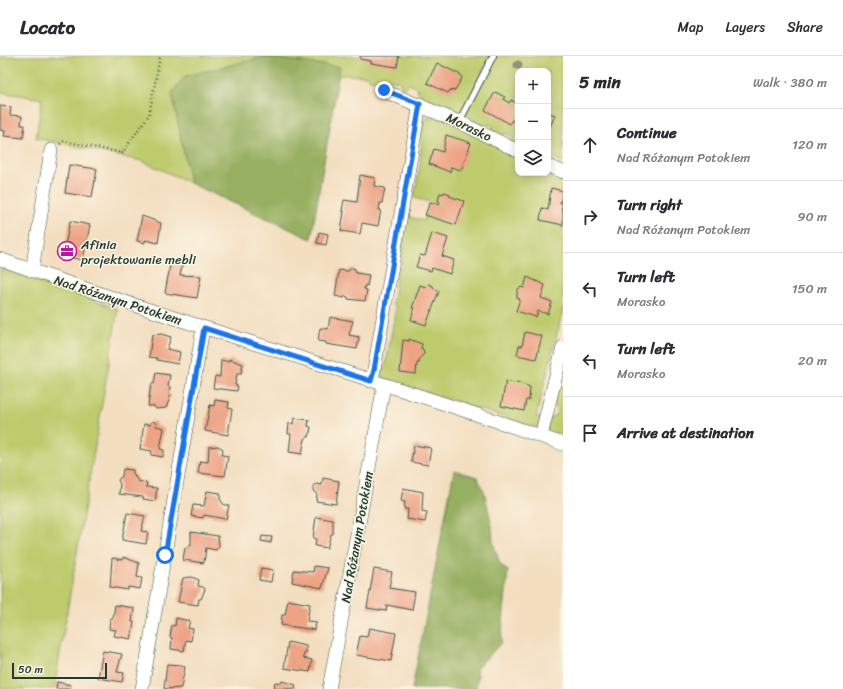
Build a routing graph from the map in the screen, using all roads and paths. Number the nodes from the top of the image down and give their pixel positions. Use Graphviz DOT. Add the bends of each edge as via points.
graph roads {
  1 [pos="160,56"];
  2 [pos="493,56"];
  3 [pos="384,90"];
  4 [pos="420,104"];
  5 [pos="460,122"];
  6 [pos="51,150"];
  7 [pos="515,150"];
  8 [pos="551,167"];
  9 [pos="563,172"];
  10 [pos="0,259"];
  11 [pos="32,271"];
  12 [pos="204,328"];
  13 [pos="563,347"];
  14 [pos="371,381"];
  15 [pos="384,385"];
  16 [pos="541,436"];
  17 [pos="563,444"];
  18 [pos="142,689"];
  19 [pos="329,689"];
  1 -- 6 [label="path" via="149,114 122,154 64,141"];
  2 -- 5 [label="lane"];
  3 -- 4 [label="street, Morasko"];
  4 -- 5 [label="street, Morasko"];
  4 -- 14 [label="street"];
  5 -- 7 [label="street, Morasko"];
  6 -- 11 [label="street"];
  8 -- 9 [label="street"];
  10 -- 11 [label="street, Nad Różanym Potokiem"];
  11 -- 12 [label="street, Nad Różanym Potokiem"];
  12 -- 14 [label="street, Nad Różanym Potokiem"];
  12 -- 18 [label="street"];
  13 -- 16 [label="street"];
  14 -- 15 [label="street, Nad Różanym Potokiem"];
  15 -- 16 [label="street, Nad Różanym Potokiem"];
  15 -- 19 [label="street, Nad Różanym Potokiem"];
  16 -- 17 [label="street, Nad Różanym Potokiem"];
}
